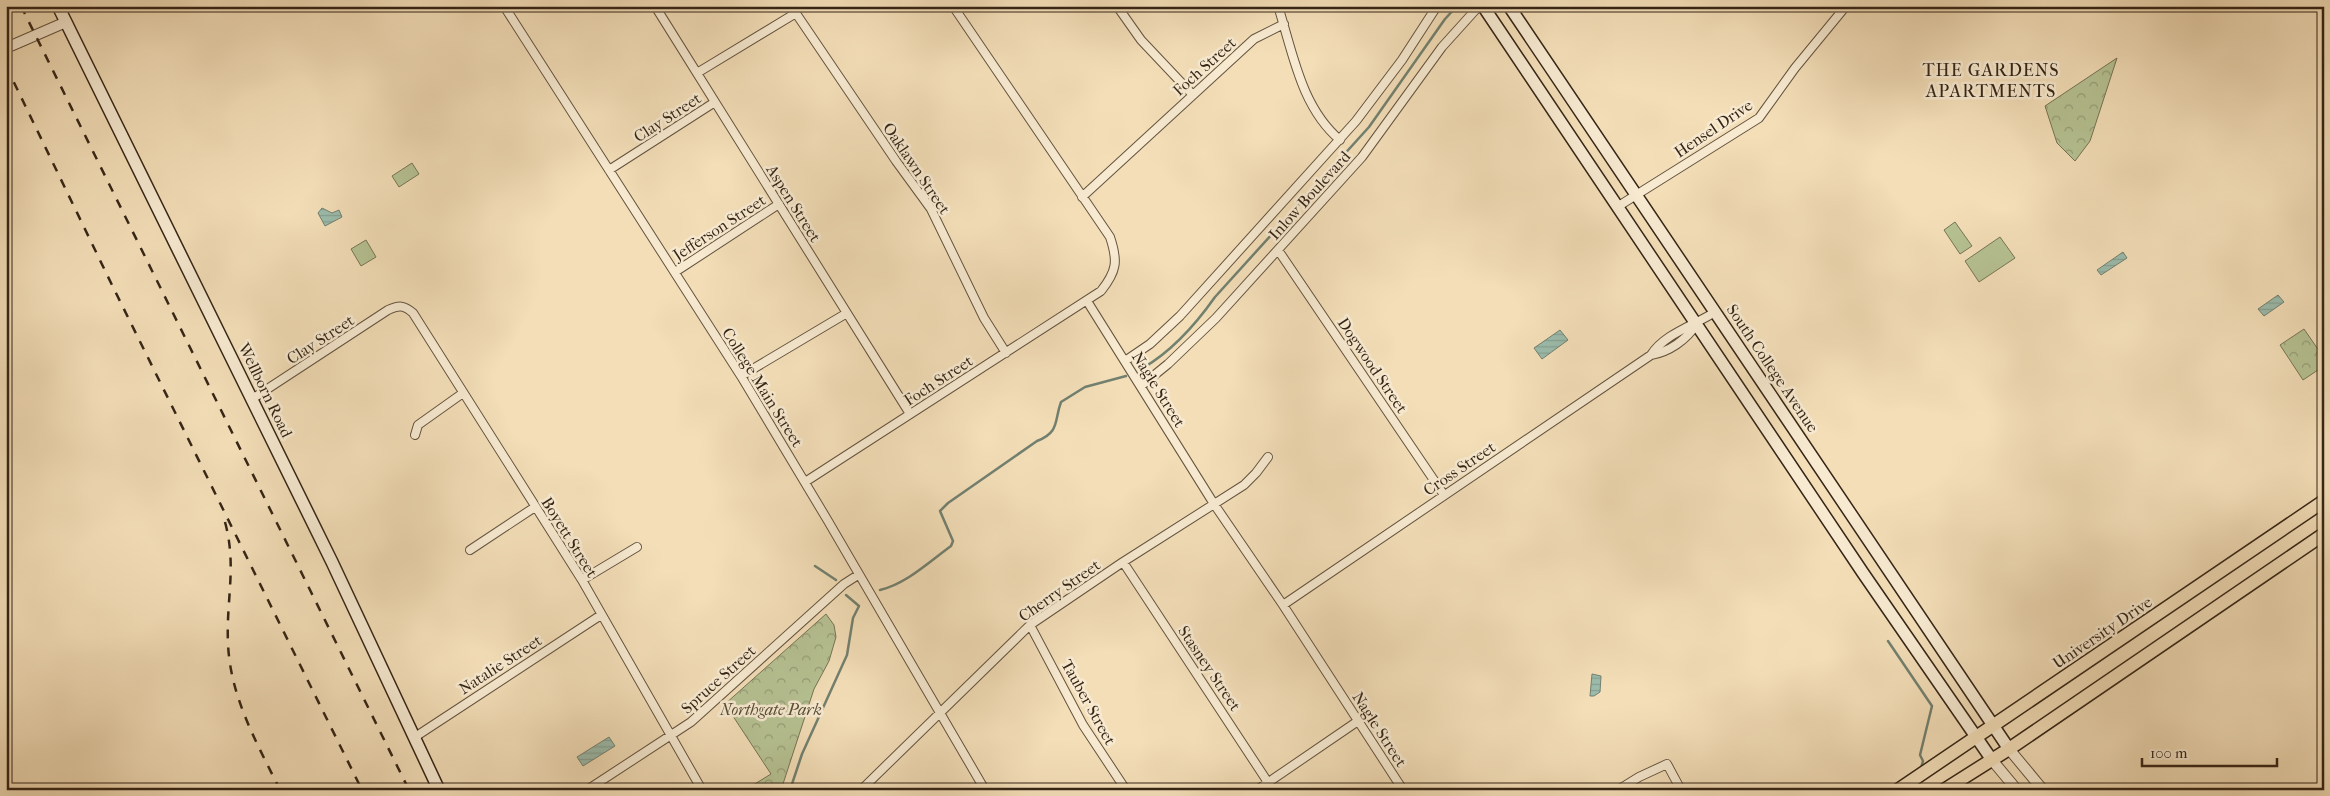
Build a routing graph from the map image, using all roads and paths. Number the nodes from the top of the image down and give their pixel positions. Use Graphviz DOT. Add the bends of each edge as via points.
graph roads {
  1 [pos="58,6"];
  2 [pos="504,6"];
  3 [pos="655,6"];
  4 [pos="953,6"];
  5 [pos="1117,6"];
  6 [pos="1278,6"];
  7 [pos="1437,6"];
  8 [pos="1479,6"];
  9 [pos="1483,6"];
  10 [pos="1509,6"];
  11 [pos="1846,6"];
  12 [pos="793,10"];
  13 [pos="66,22"];
  14 [pos="1284,24"];
  15 [pos="6,48"];
  16 [pos="696,73"];
  17 [pos="1566,91"];
  18 [pos="1192,94"];
  19 [pos="715,102"];
  20 [pos="1548,104"];
  21 [pos="1340,140"];
  22 [pos="609,170"];
  23 [pos="1635,194"];
  24 [pos="1082,197"];
  25 [pos="779,204"];
  26 [pos="1617,207"];
  27 [pos="1278,250"];
  28 [pos="675,272"];
  29 [pos="1087,301"];
  30 [pos="404,306"];
  31 [pos="1715,312"];
  32 [pos="847,313"];
  33 [pos="1696,324"];
  34 [pos="1006,353"];
  35 [pos="1125,361"];
  36 [pos="741,376"];
  37 [pos="1142,386"];
  38 [pos="463,393"];
  39 [pos="252,398"];
  40 [pos="910,414"];
  41 [pos="415,435"];
  42 [pos="1268,457"];
  43 [pos="805,482"];
  44 [pos="1444,495"];
  45 [pos="1840,498"];
  46 [pos="2324,501"];
  47 [pos="1214,504"];
  48 [pos="535,507"];
  49 [pos="1822,511"];
  50 [pos="2324,534"];
  51 [pos="637,547"];
  52 [pos="470,550"];
  53 [pos="1123,562"];
  54 [pos="858,575"];
  55 [pos="582,580"];
  56 [pos="1283,604"];
  57 [pos="600,615"];
  58 [pos="1030,625"];
  59 [pos="940,713"];
  60 [pos="1358,721"];
  61 [pos="1993,726"];
  62 [pos="671,736"];
  63 [pos="415,737"];
  64 [pos="1976,738"];
  65 [pos="2009,749"];
  66 [pos="1992,760"];
  67 [pos="1268,782"];
  68 [pos="439,790"];
  69 [pos="587,790"];
  70 [pos="702,790"];
  71 [pos="861,790"];
  72 [pos="984,790"];
  73 [pos="1126,790"];
  74 [pos="1257,790"];
  75 [pos="1273,790"];
  76 [pos="1403,790"];
  77 [pos="1618,790"];
  78 [pos="1681,790"];
  79 [pos="1898,790"];
  80 [pos="1944,790"];
  81 [pos="2017,790"];
  82 [pos="2043,790"];
  1 -- 13 [label="main road, Wellborn Road"];
  2 -- 22 [label="street, College Main Street"];
  3 -- 16 [label="street, Aspen Street"];
  4 -- 24 [label="street"];
  5 -- 18 [label="street" via="1141,40"];
  6 -- 14 [label="street"];
  7 -- 21 [label="street, Inlow Boulevard" via="1380,90"];
  8 -- 27 [label="street, Inlow Boulevard" via="1442,47 1362,157"];
  9 -- 20 [label="main road"];
  10 -- 17 [label="main road, South College Avenue"];
  11 -- 23 [label="street, Hensel Drive" via="1759,118"];
  12 -- 16 [label="street, Clay Street"];
  12 -- 34 [label="street, Oaklawn Street" via="931,209 984,318"];
  13 -- 15 [label="street"];
  13 -- 39 [label="main road, Wellborn Road"];
  14 -- 18 [label="street, Foch Street" via="1254,39"];
  14 -- 21 [label="street" via="1307,98 1321,122"];
  16 -- 19 [label="street, Aspen Street"];
  17 -- 20 [label="main road"];
  17 -- 23 [label="main road, South College Avenue"];
  18 -- 24 [label="street, Foch Street"];
  19 -- 22 [label="street, Clay Street"];
  19 -- 25 [label="street, Aspen Street"];
  20 -- 26 [label="main road"];
  21 -- 35 [label="street, Inlow Boulevard" via="1180,316 1150,344"];
  22 -- 28 [label="street, College Main Street"];
  23 -- 26 [label="street, Hensel Drive"];
  23 -- 31 [label="main road, South College Avenue"];
  24 -- 29 [label="street" via="1110,237 1116,264 1112,279"];
  25 -- 28 [label="street, Jefferson Street"];
  25 -- 32 [label="street, Aspen Street"];
  26 -- 33 [label="main road"];
  27 -- 37 [label="street, Inlow Boulevard" via="1190,344"];
  27 -- 44 [label="street, Dogwood Street"];
  28 -- 36 [label="street, College Main Street"];
  29 -- 34 [label="street, Foch Street"];
  29 -- 35 [label="street, Nagle Street"];
  30 -- 38 [label="street, Boyett Street" via="413,313"];
  30 -- 39 [label="street, Clay Street" via="388,310"];
  31 -- 33 [label="street, Cross Street"];
  31 -- 45 [label="main road, South College Avenue"];
  32 -- 36 [label="street"];
  32 -- 40 [label="street, Aspen Street"];
  33 -- 44 [label="street, Cross Street" via="1690,334 1668,350 1651,355"];
  33 -- 49 [label="main road"];
  34 -- 40 [label="street, Foch Street"];
  35 -- 37 [label="street, Nagle Street"];
  36 -- 43 [label="street, College Main Street"];
  37 -- 47 [label="street, Nagle Street"];
  38 -- 41 [label="street" via="418,425"];
  38 -- 48 [label="street, Boyett Street"];
  39 -- 63 [label="main road, Wellborn Road"];
  40 -- 43 [label="street, Foch Street"];
  42 -- 47 [label="street, Cherry Street" via="1244,485"];
  43 -- 54 [label="street, College Main Street"];
  44 -- 56 [label="street, Cross Street"];
  45 -- 49 [label="main road"];
  45 -- 61 [label="main road, South College Avenue"];
  46 -- 61 [label="main road, University Drive"];
  47 -- 53 [label="street, Cherry Street"];
  47 -- 56 [label="street, Nagle Street"];
  48 -- 52 [label="street"];
  48 -- 55 [label="street, Boyett Street"];
  49 -- 64 [label="main road"];
  50 -- 65 [label="main road"];
  51 -- 55 [label="street"];
  53 -- 58 [label="street, Cherry Street"];
  53 -- 67 [label="street, Stasney Street"];
  54 -- 59 [label="street, College Main Street"];
  54 -- 62 [label="street, Spruce Street" via="846,582 691,722"];
  55 -- 57 [label="street, Boyett Street"];
  56 -- 60 [label="street, Nagle Street"];
  57 -- 62 [label="street, Boyett Street"];
  57 -- 63 [label="street, Natalie Street"];
  58 -- 59 [label="street, Cherry Street"];
  58 -- 73 [label="street, Tauber Street" via="1083,725"];
  59 -- 71 [label="street, Cherry Street"];
  59 -- 72 [label="street, College Main Street"];
  60 -- 67 [label="street"];
  60 -- 76 [label="street, Nagle Street"];
  61 -- 64 [label="main road, University Drive"];
  61 -- 65 [label="main road, South College Avenue"];
  62 -- 69 [label="street, Spruce Street"];
  62 -- 70 [label="street, Boyett Street"];
  63 -- 68 [label="main road, Wellborn Road"];
  64 -- 66 [label="main road"];
  64 -- 79 [label="main road, University Drive"];
  65 -- 66 [label="main road"];
  65 -- 82 [label="street"];
  66 -- 80 [label="main road"];
  66 -- 81 [label="street"];
  67 -- 74 [label="street"];
  67 -- 75 [label="street, Stasney Street"];
  77 -- 78 [label="street" via="1639,776 1667,764"];
}
